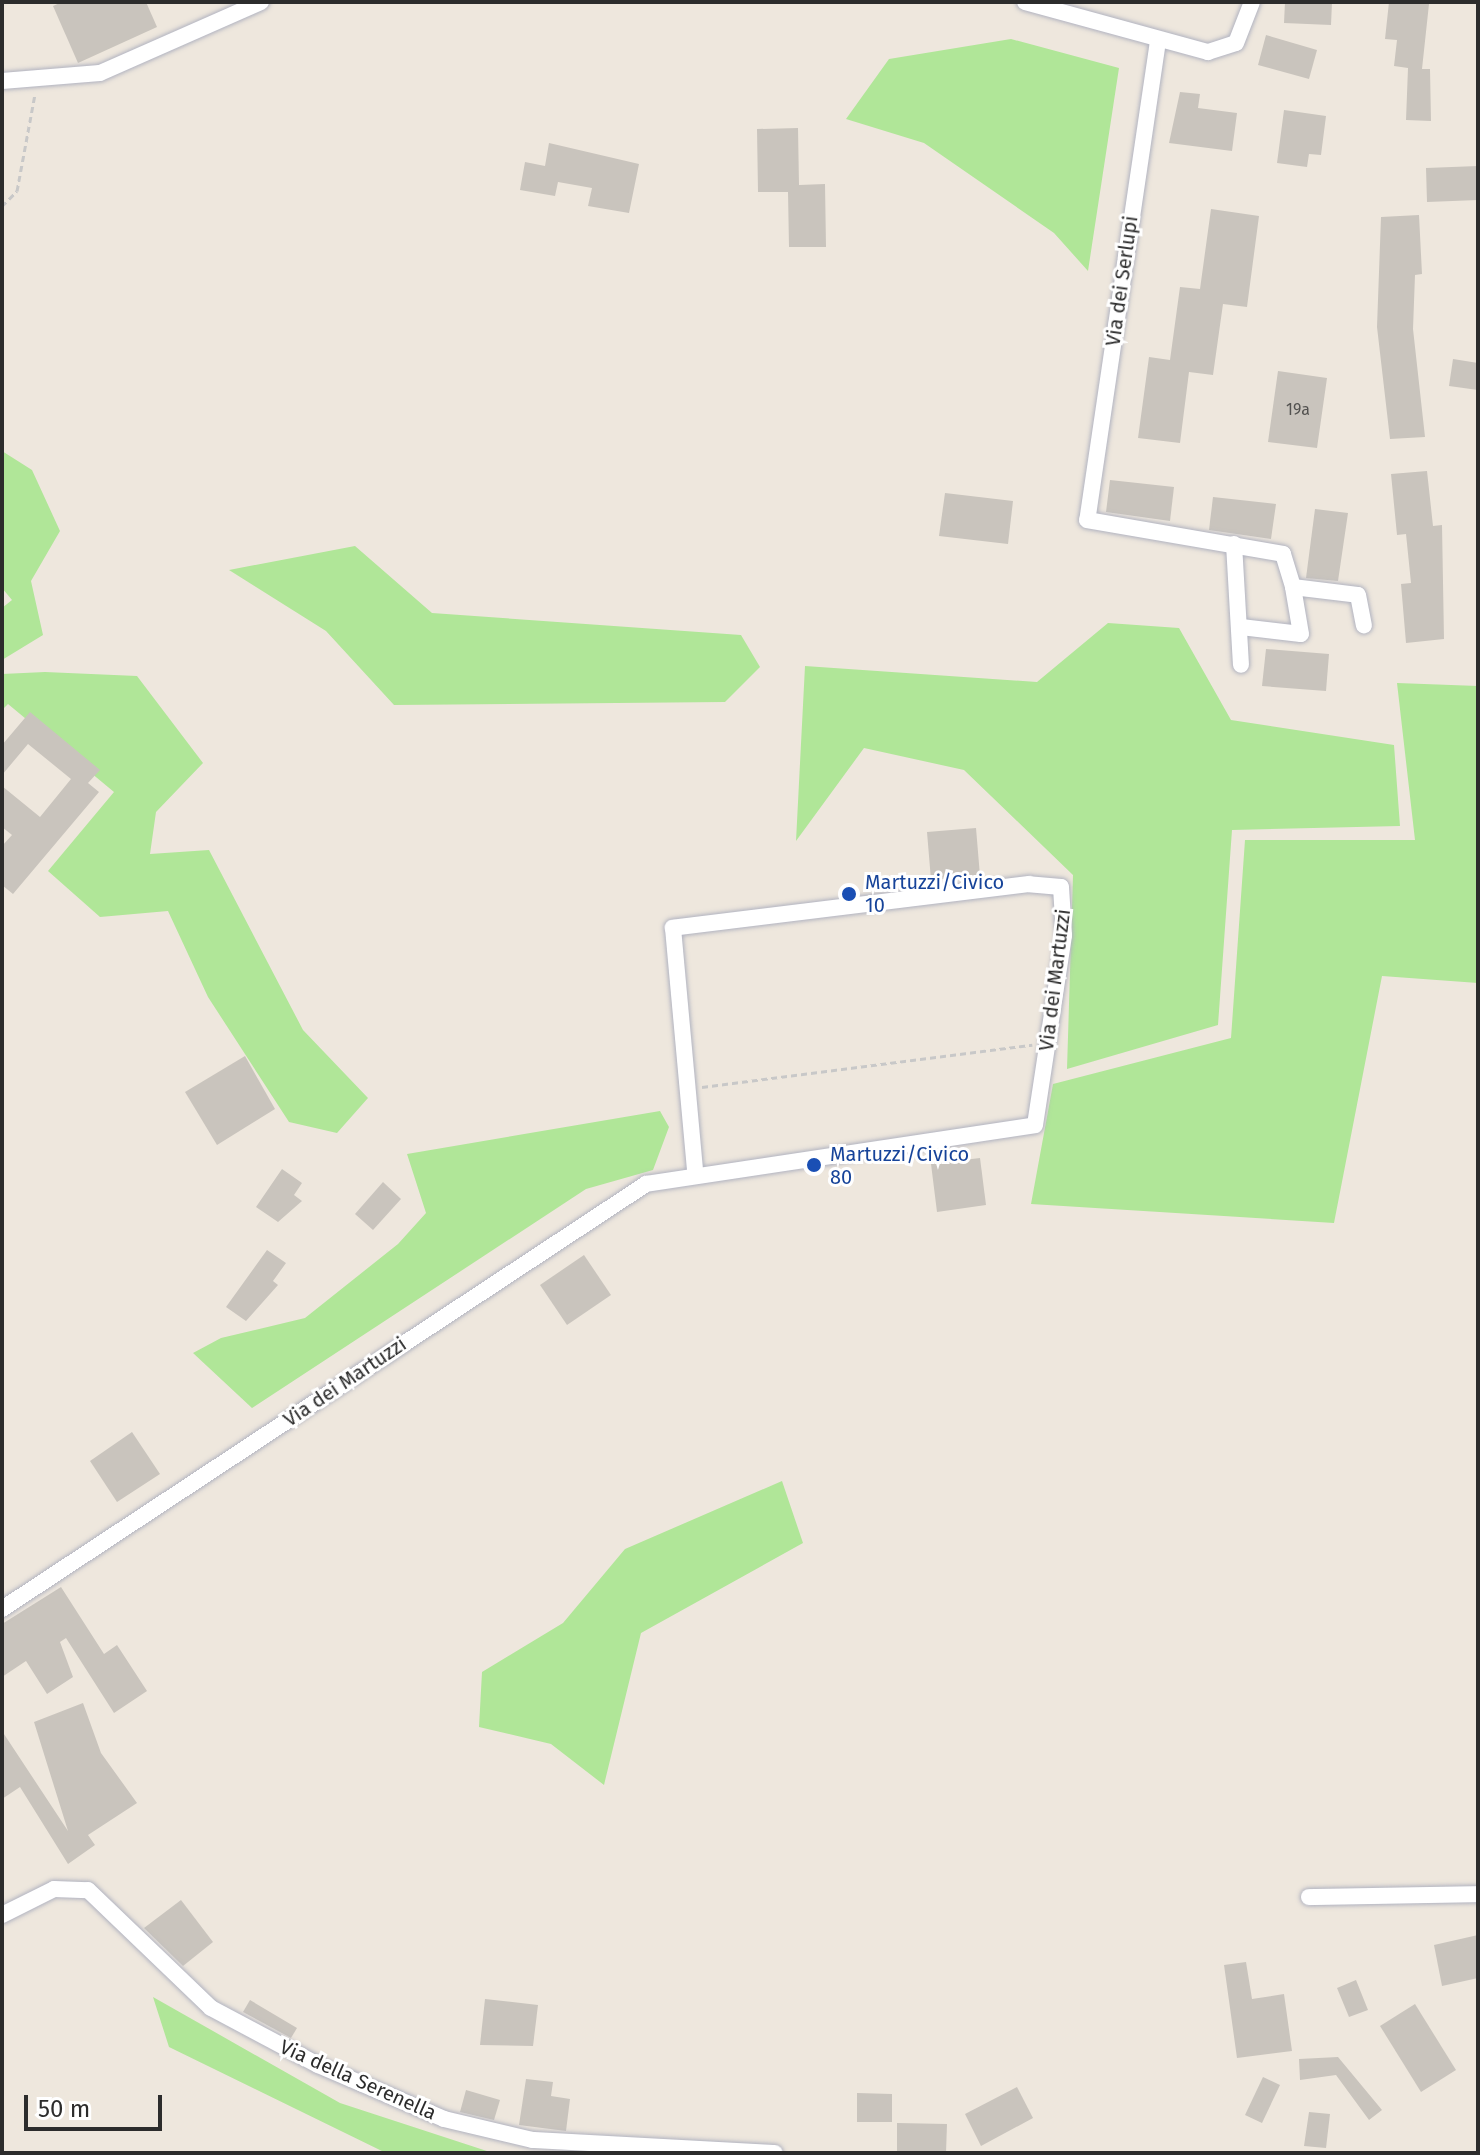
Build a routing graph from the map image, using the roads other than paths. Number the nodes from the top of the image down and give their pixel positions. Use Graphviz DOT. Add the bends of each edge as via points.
graph roads {
  1 [pos="261,2"];
  2 [pos="1025,2"];
  3 [pos="1252,2"];
  4 [pos="1158,41"];
  5 [pos="2,81"];
  6 [pos="1234,544"];
  7 [pos="1293,587"];
  8 [pos="1364,625"];
  9 [pos="1241,627"];
  10 [pos="1241,665"];
  11 [pos="695,1172"];
  12 [pos="2,1609"];
  13 [pos="1478,1894"];
  14 [pos="1309,1897"];
  15 [pos="2,1915"];
  16 [pos="775,2153"];
  1 -- 5 [label="street" via="100,73 37,83"];
  2 -- 4 [label="street"];
  3 -- 4 [label="street" via="1246,29 1228,48 1208,52"];
  4 -- 6 [label="street, Via dei Serlupi" via="1087,520"];
  6 -- 7 [label="street" via="1283,554"];
  6 -- 9 [label="street"];
  7 -- 8 [label="street" via="1358,595"];
  7 -- 9 [label="street" via="1301,634"];
  9 -- 10 [label="street"];
  11 -- 11 [label="street, Via dei Martuzzi" via="1035,1125 1066,900 1056,884 673,928"];
  11 -- 12 [label="street, Via dei Martuzzi" via="619,1198"];
  13 -- 14 [label="street"];
  15 -- 16 [label="street, Via della Serenella" via="54,1889 88,1890 211,2008 318,2065 444,2119 533,2140"];
}
